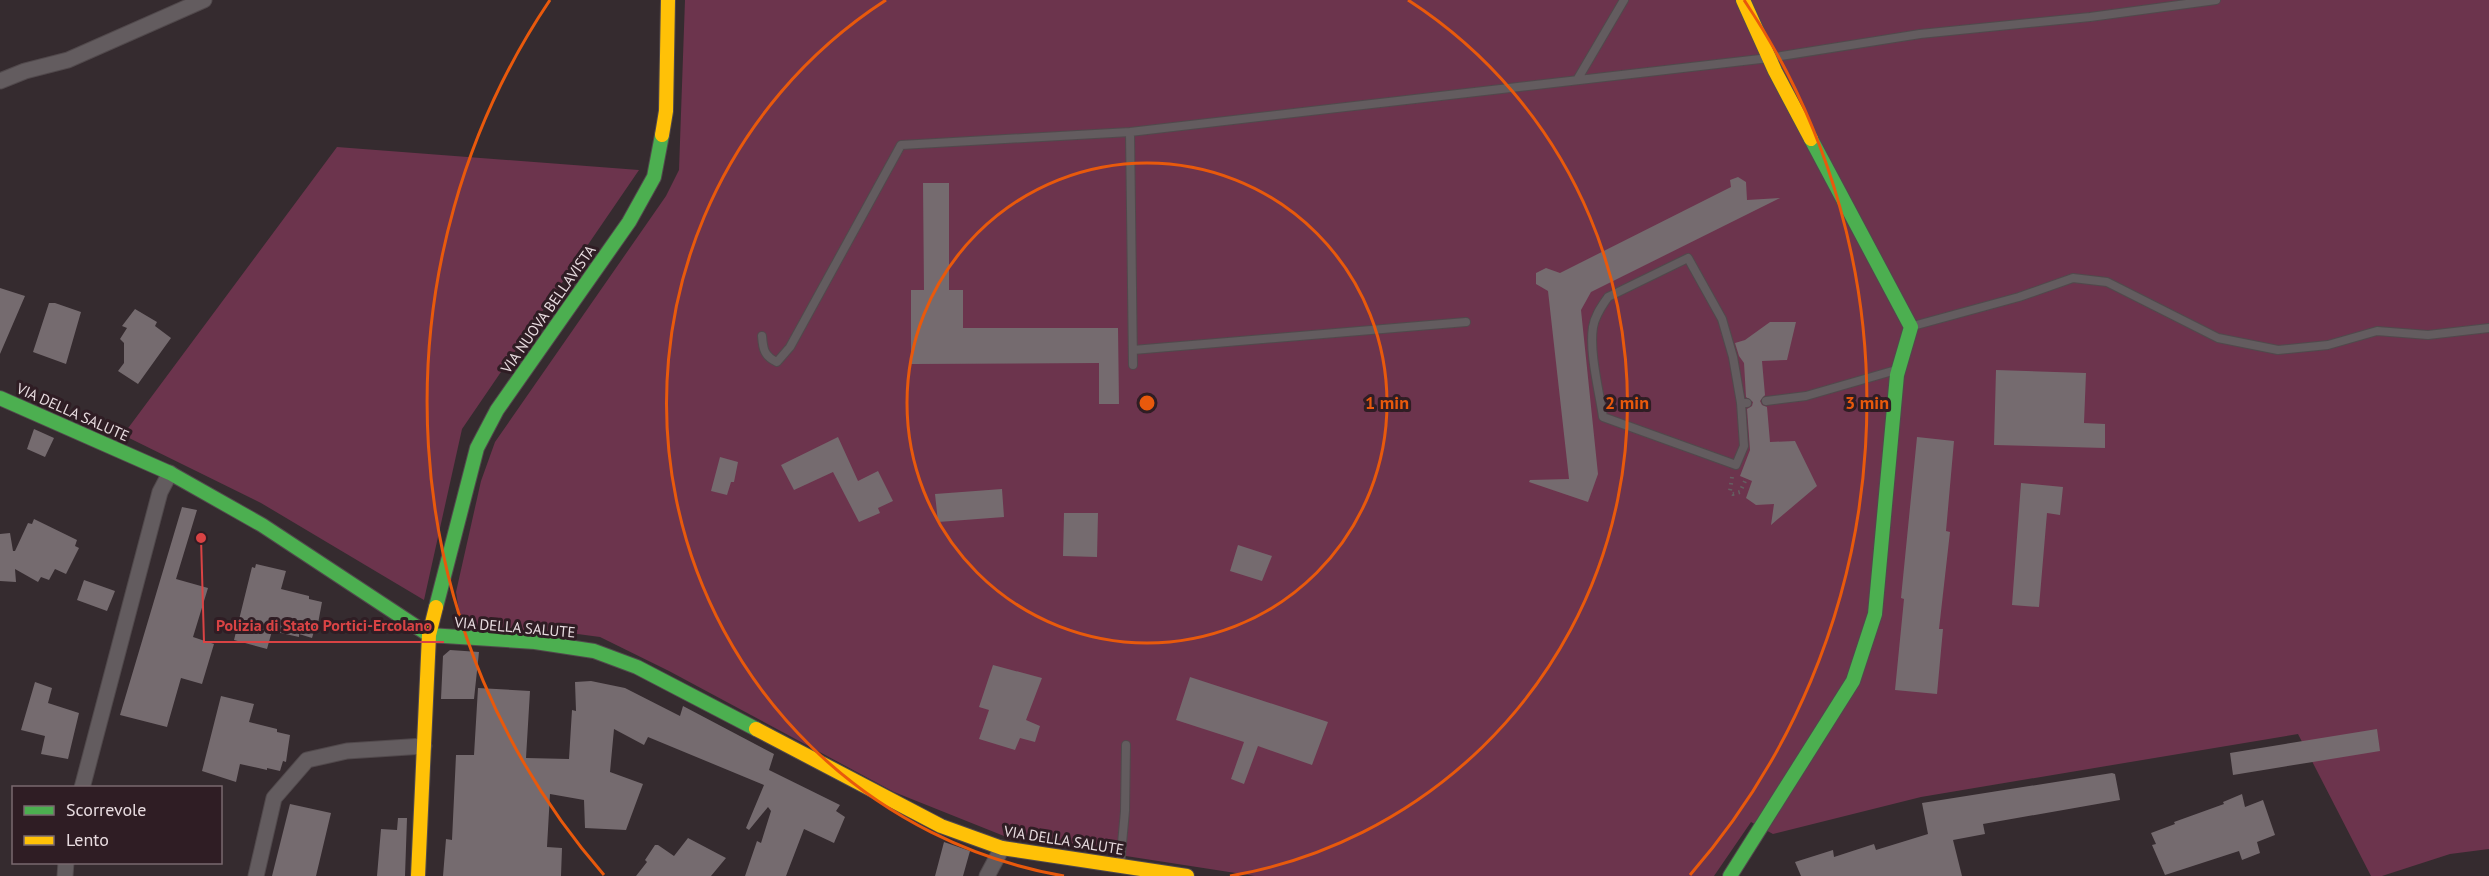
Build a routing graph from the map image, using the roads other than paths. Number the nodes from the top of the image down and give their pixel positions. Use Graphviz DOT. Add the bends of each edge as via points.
graph roads {
  1 [pos="204,0"];
  2 [pos="668,0"];
  3 [pos="1623,0"];
  4 [pos="1743,0"];
  5 [pos="2216,0"];
  6 [pos="1769,57"];
  7 [pos="1577,80"];
  8 [pos="0,81"];
  9 [pos="1130,132"];
  10 [pos="1466,322"];
  11 [pos="1911,327"];
  12 [pos="2489,328"];
  13 [pos="762,336"];
  14 [pos="1133,350"];
  15 [pos="1133,365"];
  16 [pos="1898,370"];
  17 [pos="0,398"];
  18 [pos="1766,401"];
  19 [pos="1736,465"];
  20 [pos="170,473"];
  21 [pos="429,635"];
  22 [pos="1126,745"];
  23 [pos="424,746"];
  24 [pos="83,786"];
  25 [pos="1002,848"];
  26 [pos="1120,866"];
  27 [pos="255,876"];
  28 [pos="418,876"];
  29 [pos="987,876"];
  30 [pos="1186,876"];
  31 [pos="1730,876"];
  1 -- 8 [label="street" via="68,60"];
  2 -- 21 [label="street, VIA NUOVA BELLAVISTA" via="666,111 654,177 629,222 497,410 477,448"];
  3 -- 7 [label="lane"];
  4 -- 6 [label="street"];
  5 -- 6 [label="lane" via="1920,34"];
  6 -- 7 [label="lane"];
  6 -- 11 [label="street"];
  7 -- 9 [label="lane"];
  9 -- 13 [label="lane" via="901,145 790,347 777,362 768,358"];
  9 -- 14 [label="lane"];
  10 -- 14 [label="lane"];
  11 -- 12 [label="lane" via="2073,278 2107,282 2218,338 2278,350 2328,345 2377,331 2428,335"];
  11 -- 16 [label="street"];
  14 -- 15 [label="lane"];
  16 -- 18 [label="lane" via="1806,396"];
  16 -- 31 [label="street" via="1875,614 1864,648 1853,681"];
  17 -- 20 [label="street, VIA DELLA SALUTE"];
  19 -- 19 [label="lane" via="1603,417 1592,340 1600,309 1608,297 1688,258 1722,319 1744,403 1744,446"];
  20 -- 21 [label="street, VIA DELLA SALUTE" via="262,525"];
  20 -- 24 [label="street" via="160,492"];
  21 -- 23 [label="street, VIA NUOVA BELLAVISTA"];
  21 -- 25 [label="street, VIA DELLA SALUTE" via="535,642 594,651 636,667 941,826"];
  22 -- 26 [label="lane"];
  23 -- 27 [label="street" via="347,751 307,760 274,798"];
  23 -- 28 [label="street, VIA NUOVA BELLAVISTA"];
  25 -- 26 [label="street, VIA DELLA SALUTE"];
  25 -- 29 [label="street"];
  26 -- 30 [label="street, VIA DELLA SALUTE"];
}
